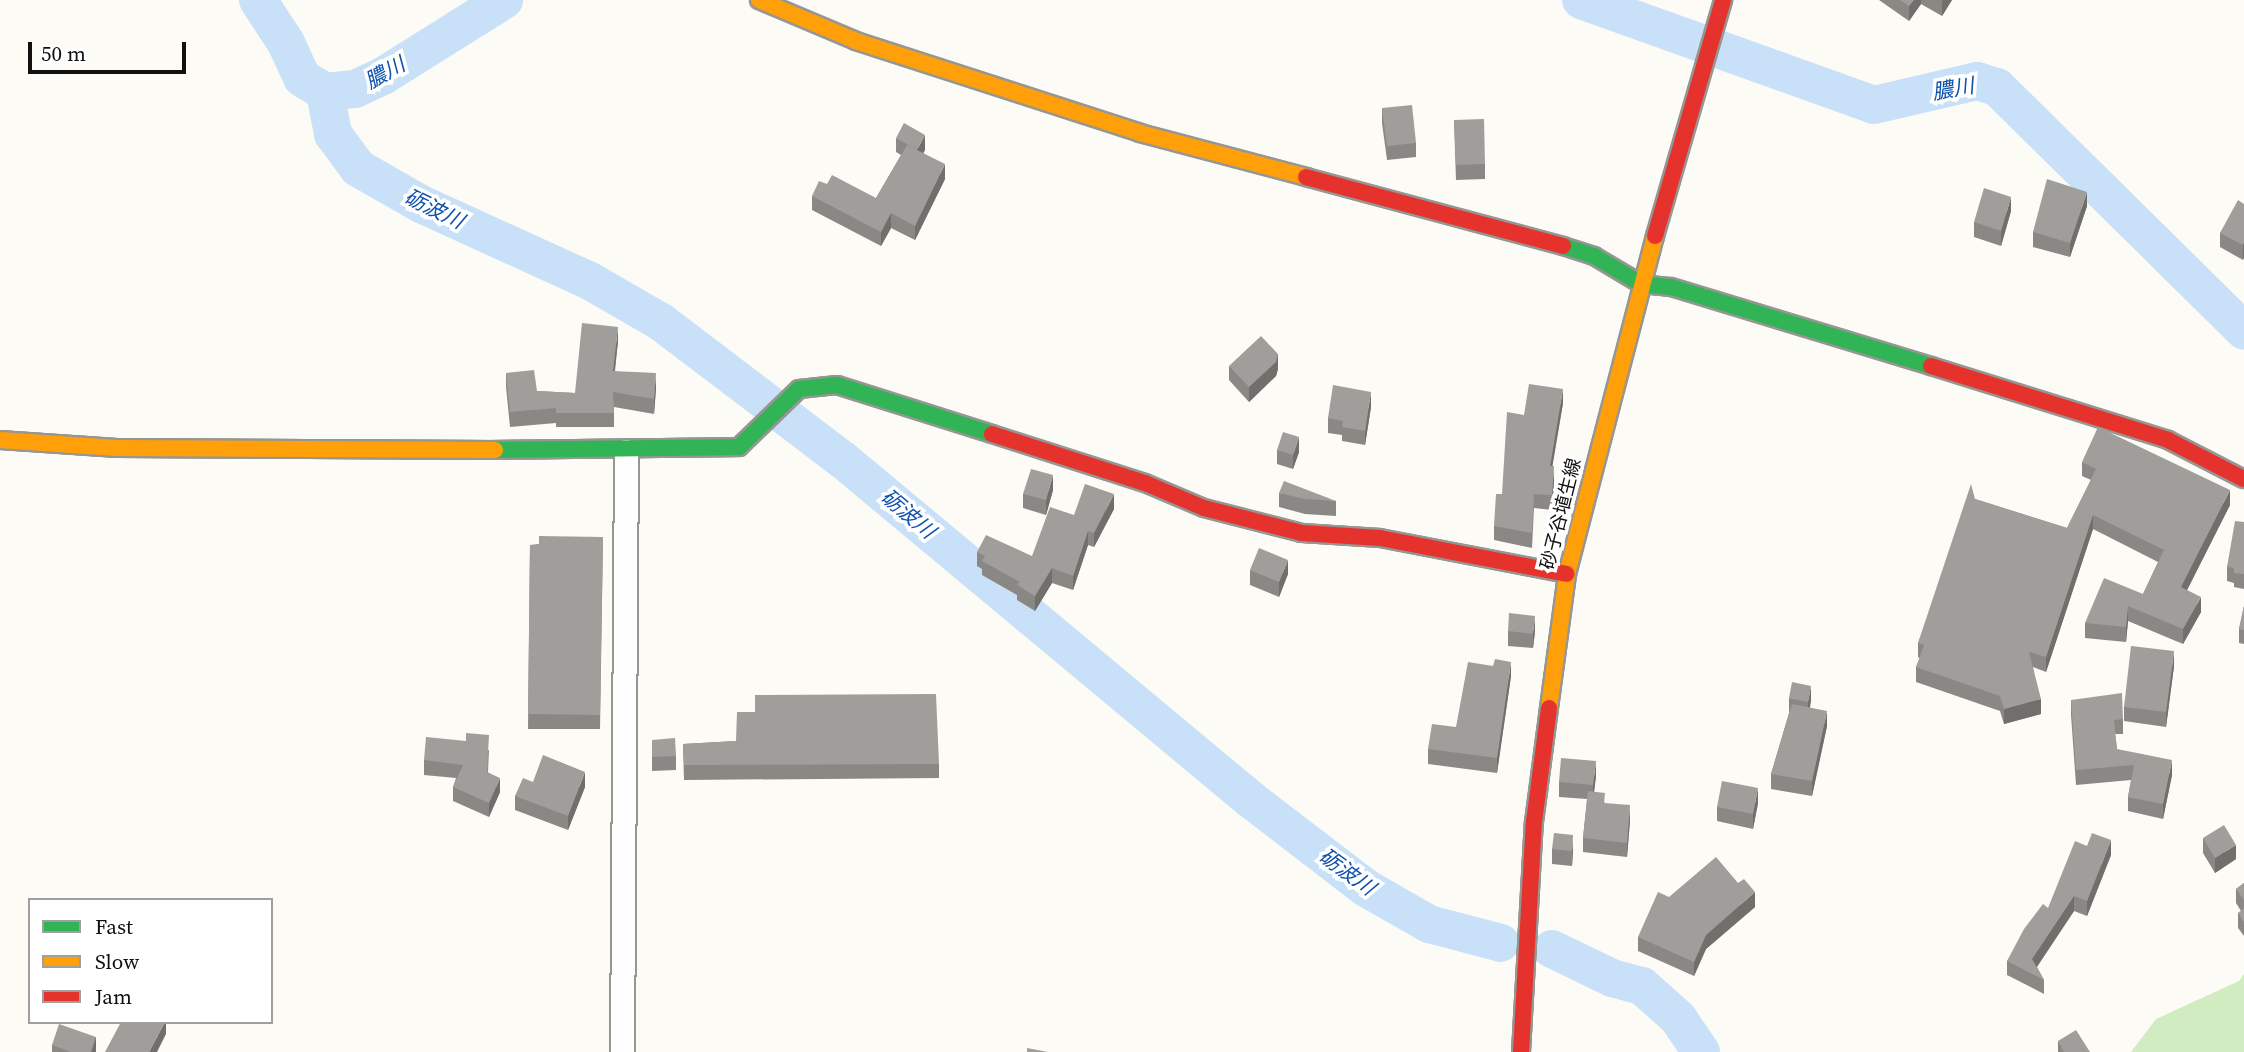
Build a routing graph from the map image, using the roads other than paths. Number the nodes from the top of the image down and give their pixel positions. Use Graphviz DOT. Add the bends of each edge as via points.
graph roads {
  1 [pos="759,0"];
  2 [pos="1723,0"];
  3 [pos="1642,284"];
  4 [pos="0,440"];
  5 [pos="626,451"];
  6 [pos="2244,479"];
  7 [pos="1567,574"];
  8 [pos="622,1052"];
  9 [pos="1521,1052"];
  1 -- 3 [label="street" via="856,41 1134,127 1140,133 1594,256"];
  2 -- 3 [label="street, 砂子谷埴生線"];
  3 -- 6 [label="street" via="1671,287 2114,421 2168,440"];
  3 -- 7 [label="street, 砂子谷埴生線"];
  4 -- 5 [label="street" via="117,448"];
  5 -- 7 [label="street" via="739,447 799,389 837,384 1145,483 1204,508 1302,533 1380,538"];
  5 -- 8 [label="street"];
  7 -- 9 [label="street, 砂子谷埴生線" via="1534,822"];
}
